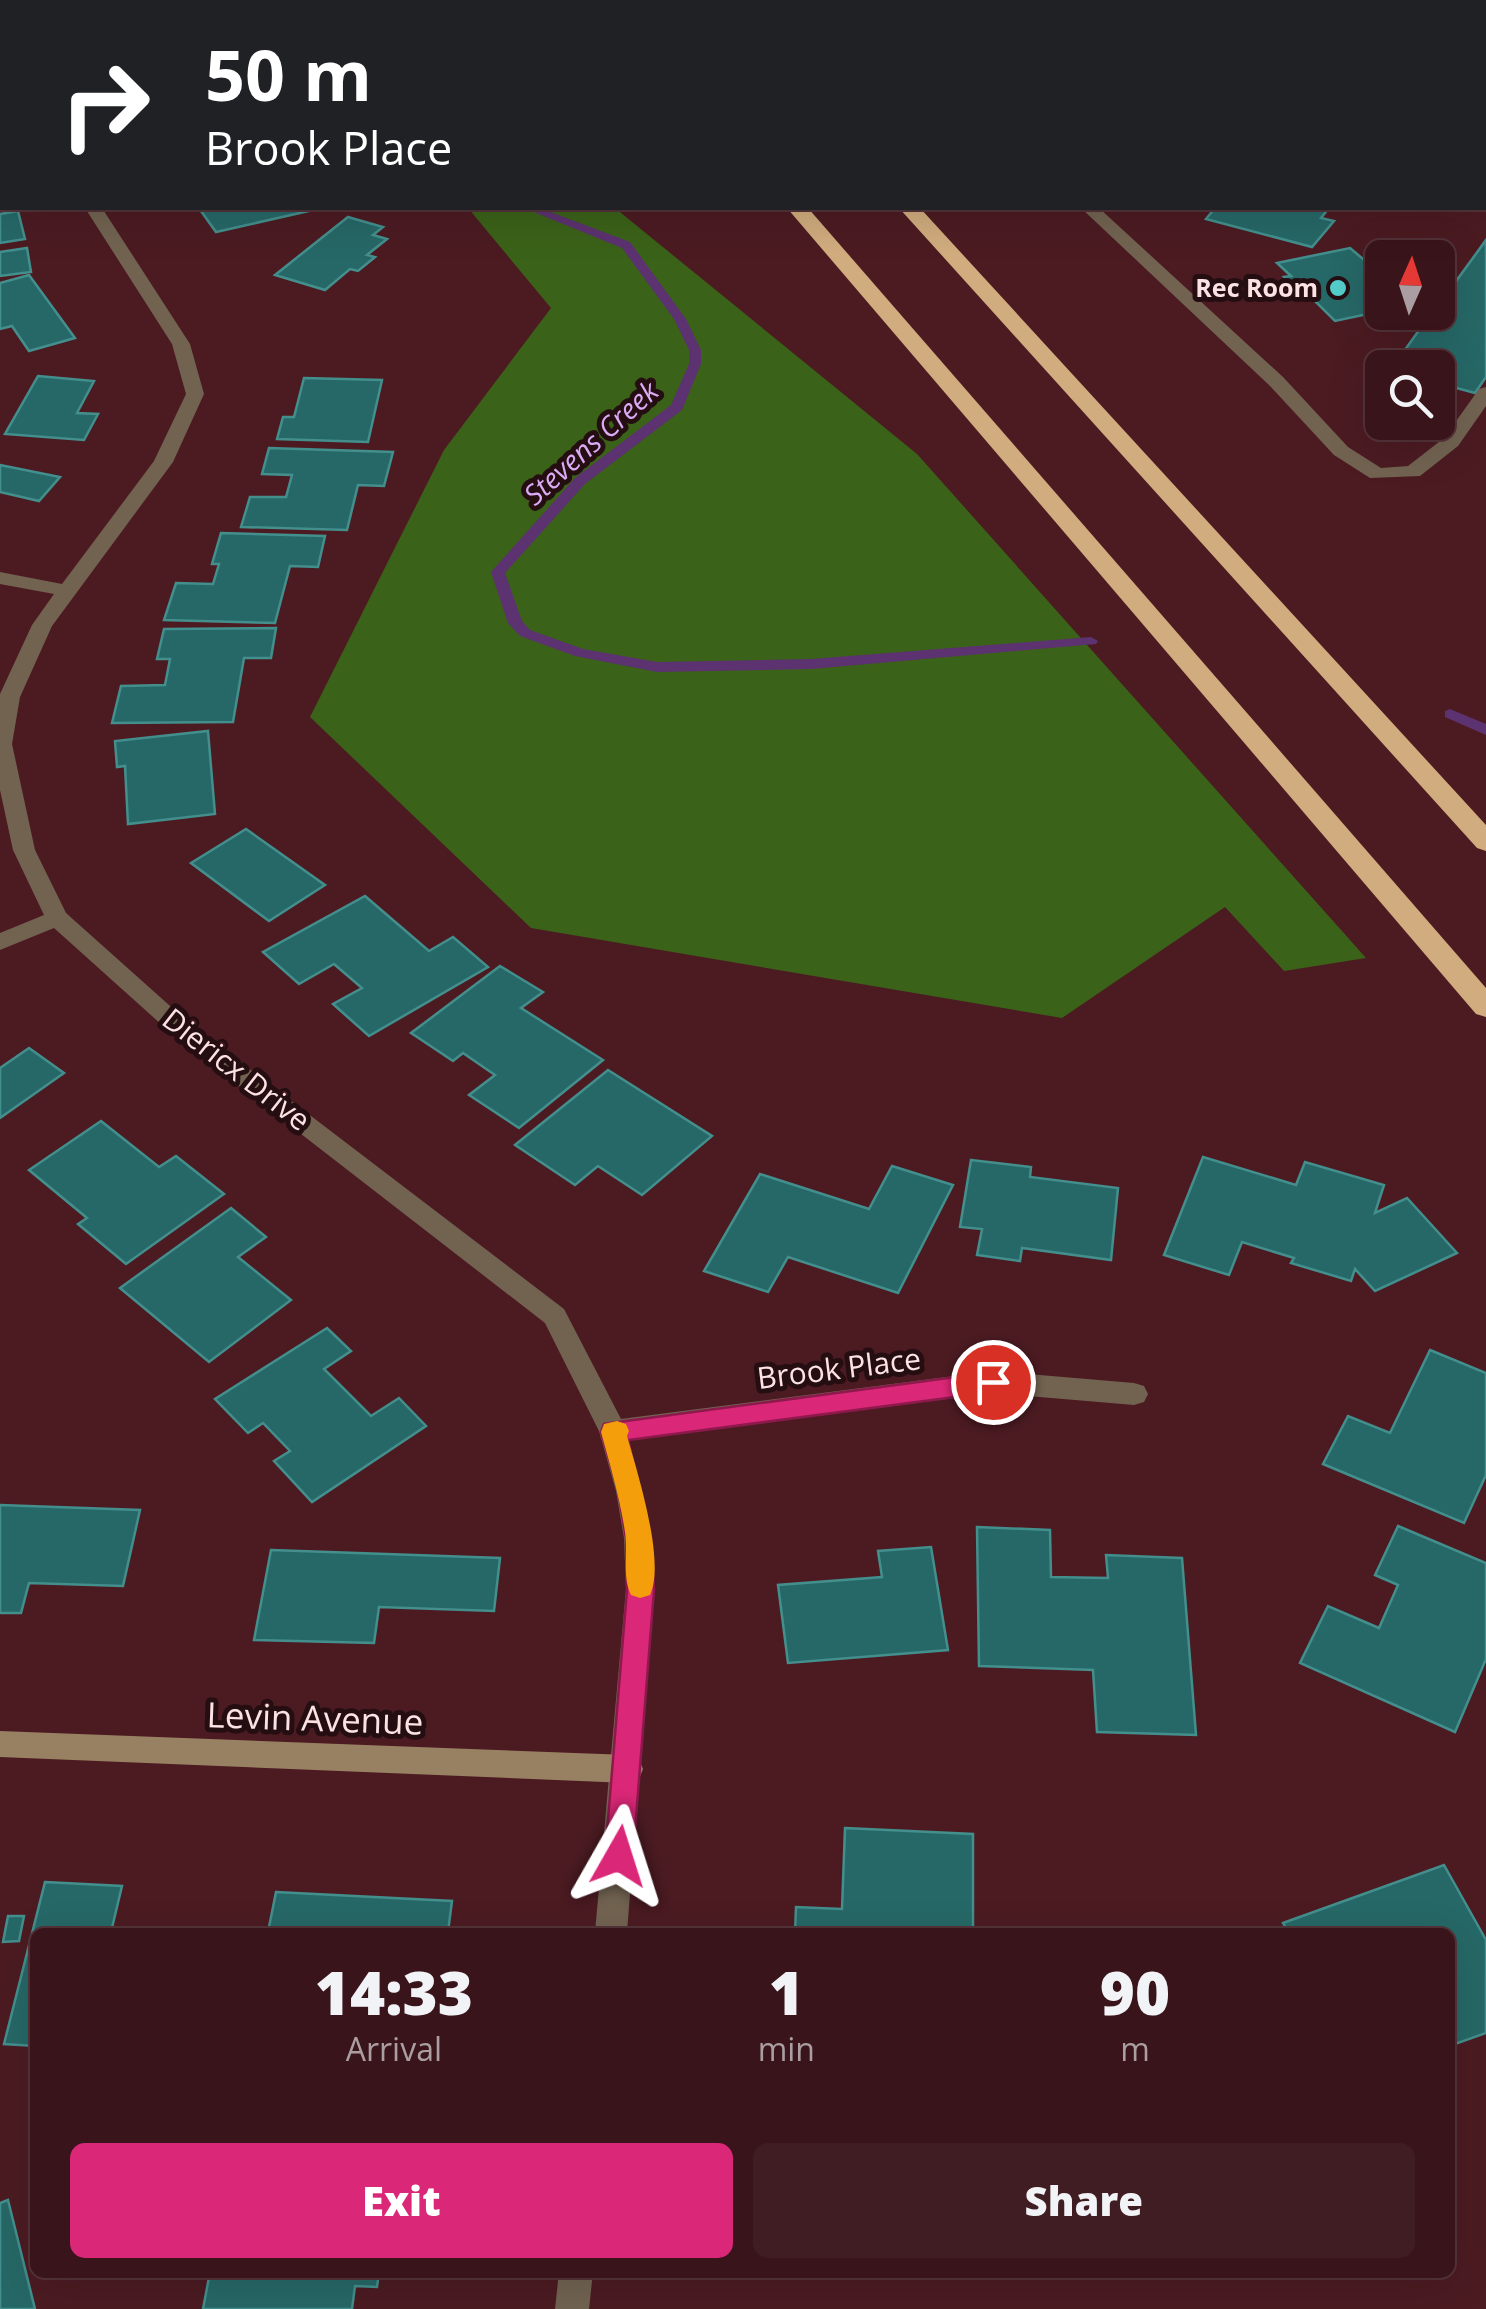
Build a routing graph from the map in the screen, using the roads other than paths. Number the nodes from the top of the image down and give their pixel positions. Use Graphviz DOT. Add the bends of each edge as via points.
graph roads {
  1 [pos="95,210"];
  2 [pos="799,210"];
  3 [pos="911,210"];
  4 [pos="1092,210"];
  5 [pos="1486,392"];
  6 [pos="0,578"];
  7 [pos="68,591"];
  8 [pos="1486,842"];
  9 [pos="57,918"];
  10 [pos="0,942"];
  11 [pos="1486,1008"];
  12 [pos="1134,1394"];
  13 [pos="613,1432"];
  14 [pos="0,1744"];
  15 [pos="628,1769"];
  16 [pos="611,1928"];
  17 [pos="575,2278"];
  18 [pos="572,2309"];
  1 -- 7 [label="street, Diericx Drive" via="180,344 196,394 163,462"];
  2 -- 11 [label="highway"];
  3 -- 8 [label="highway"];
  4 -- 5 [label="street" via="1342,451 1377,474 1414,472 1451,442"];
  6 -- 7 [label="street"];
  7 -- 9 [label="street, Diericx Drive" via="42,625 9,697 1,744 24,850"];
  9 -- 10 [label="street"];
  9 -- 13 [label="street, Diericx Drive" via="180,1028 554,1316"];
  12 -- 13 [label="street, Brook Place" via="993,1382"];
  13 -- 15 [label="street, Diericx Drive" via="638,1538"];
  14 -- 15 [label="street, Levin Avenue"];
  15 -- 16 [label="street, Diericx Drive"];
  17 -- 18 [label="street"];
}
